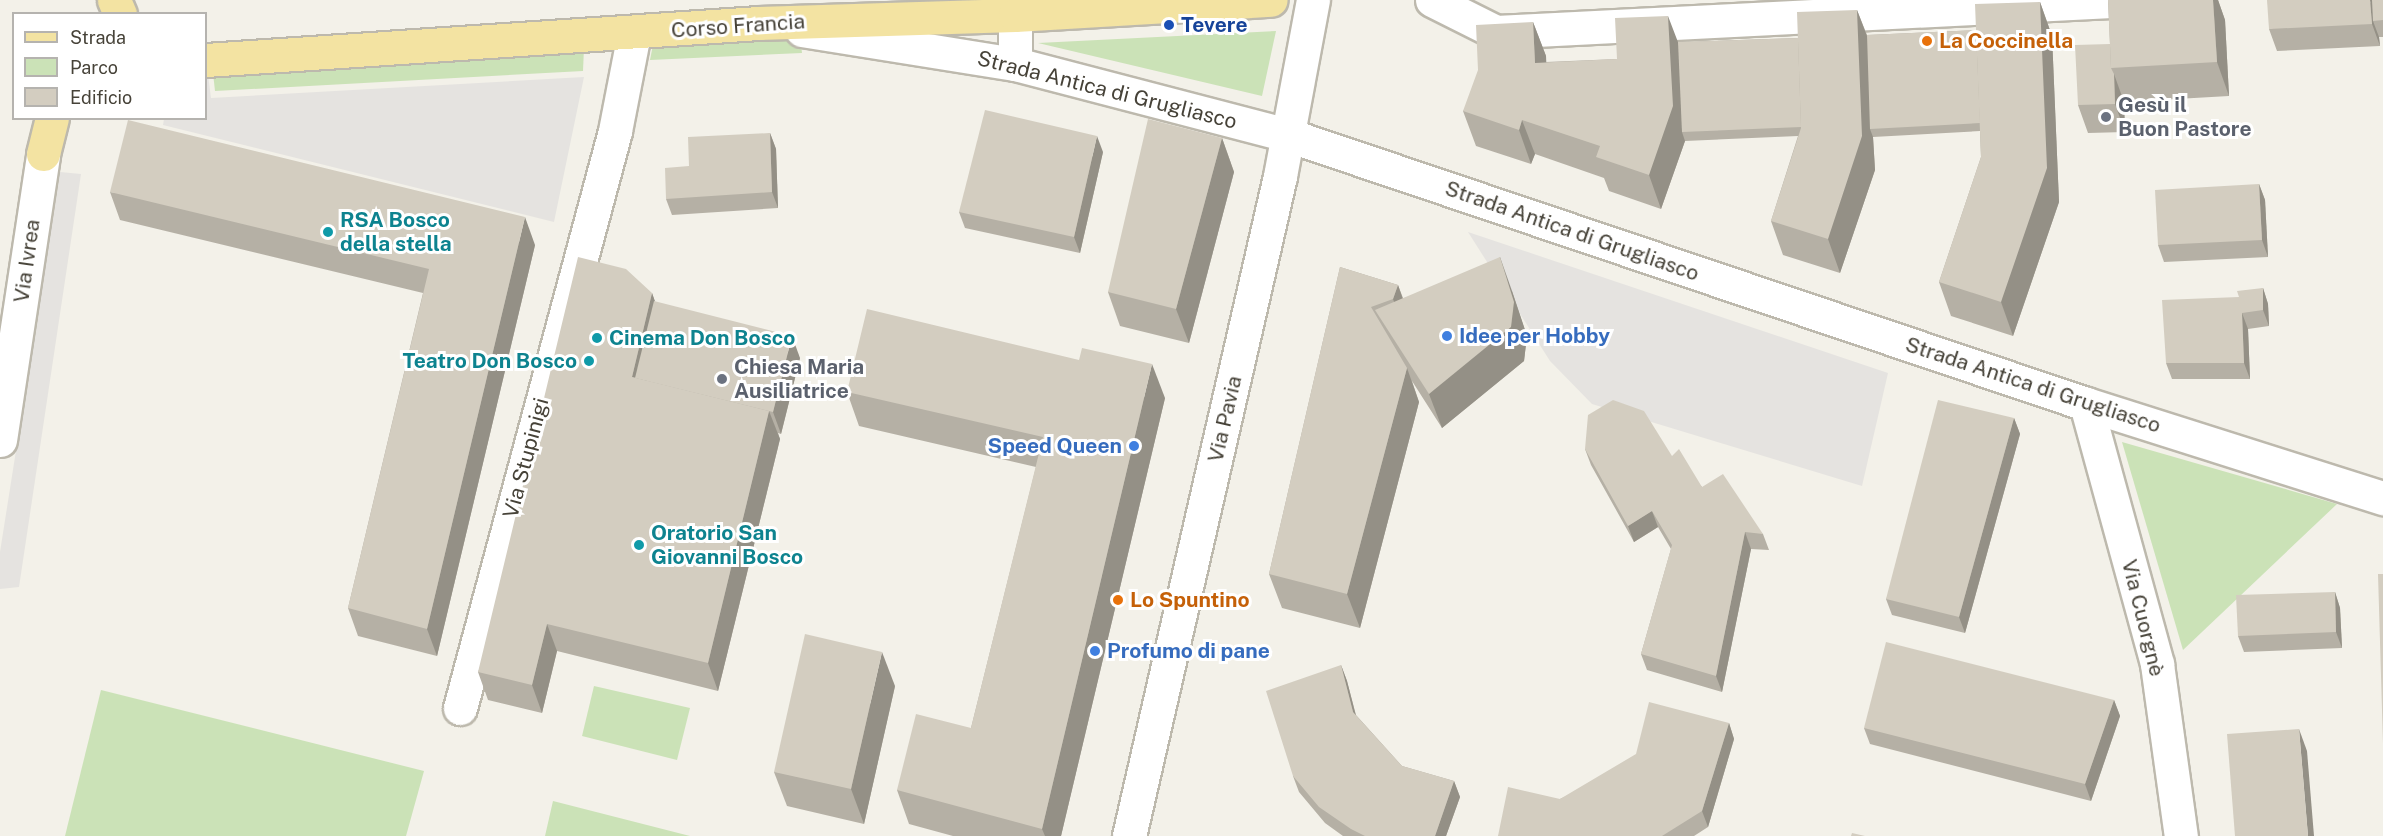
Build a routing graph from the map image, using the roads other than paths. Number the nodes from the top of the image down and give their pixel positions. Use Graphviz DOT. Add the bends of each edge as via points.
graph roads {
  1 [pos="1271,0"];
  2 [pos="1313,0"];
  3 [pos="1432,0"];
  4 [pos="2131,0"];
  5 [pos="1015,15"];
  6 [pos="758,23"];
  7 [pos="634,33"];
  8 [pos="207,60"];
  9 [pos="1015,64"];
  10 [pos="52,120"];
  11 [pos="1288,135"];
  12 [pos="43,154"];
  13 [pos="2086,404"];
  14 [pos="0,441"];
  15 [pos="2377,496"];
  16 [pos="460,708"];
  17 [pos="1129,836"];
  18 [pos="2181,836"];
  1 -- 5 [label="main road, Corso Francia"];
  2 -- 11 [label="street, Via Pavia"];
  3 -- 4 [label="street" via="1496,32"];
  5 -- 6 [label="main road, Corso Francia"];
  5 -- 9 [label="street"];
  6 -- 7 [label="main road, Corso Francia"];
  6 -- 9 [label="street, Strada Antica di Grugliasco"];
  7 -- 8 [label="main road, Corso Francia"];
  7 -- 16 [label="street, Via Stupinigi" via="615,131"];
  9 -- 11 [label="street, Strada Antica di Grugliasco"];
  10 -- 12 [label="main road"];
  11 -- 13 [label="street, Strada Antica di Grugliasco"];
  11 -- 17 [label="street, Via Pavia"];
  12 -- 14 [label="street, Via Ivrea"];
  13 -- 15 [label="street, Strada Antica di Grugliasco"];
  13 -- 18 [label="street, Via Cuorgnè" via="2157,664"];
}
